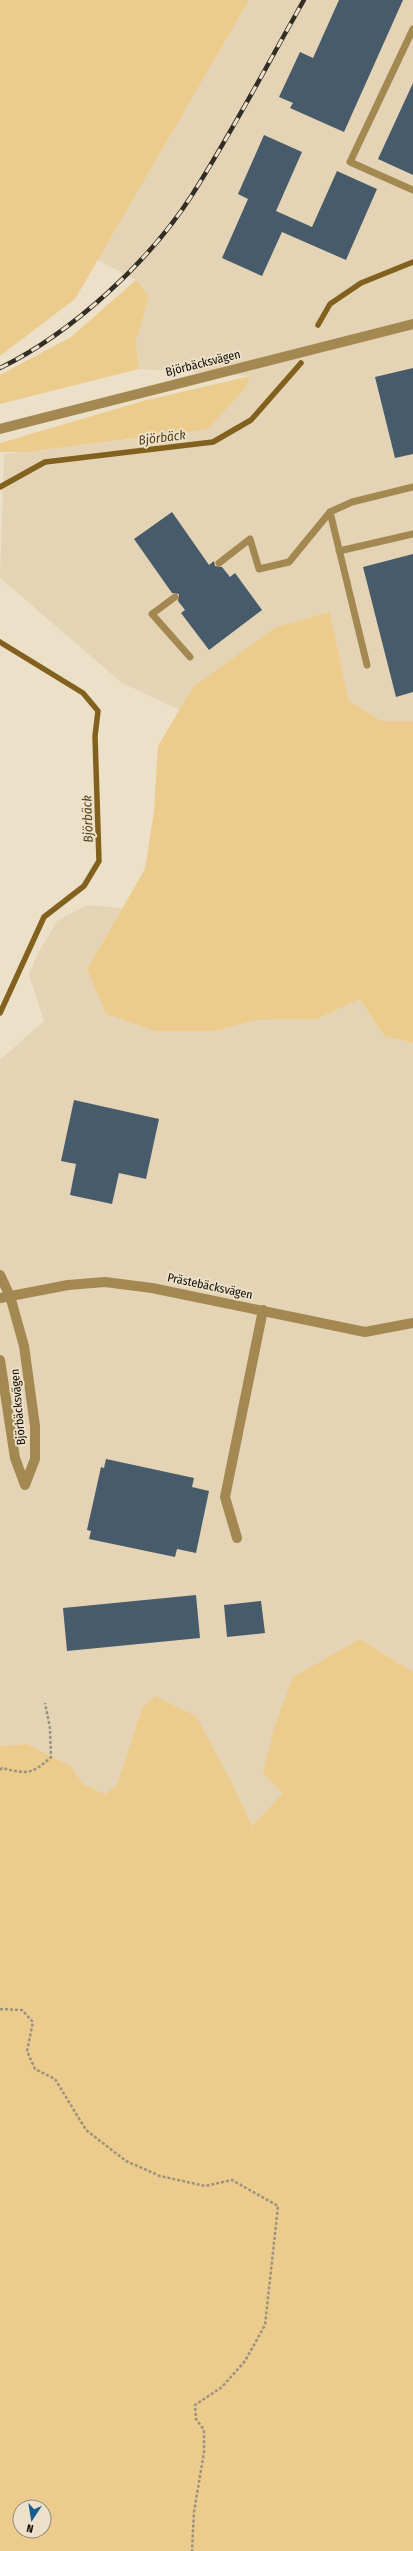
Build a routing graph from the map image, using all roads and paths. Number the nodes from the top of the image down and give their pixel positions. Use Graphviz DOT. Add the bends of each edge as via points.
graph roads {
  1 [pos="413,29"];
  2 [pos="413,190"];
  3 [pos="413,324"];
  4 [pos="0,429"];
  5 [pos="413,487"];
  6 [pos="330,512"];
  7 [pos="413,534"];
  8 [pos="339,551"];
  9 [pos="219,562"];
  10 [pos="175,597"];
  11 [pos="190,657"];
  12 [pos="367,665"];
  13 [pos="0,1275"];
  14 [pos="10,1296"];
  15 [pos="0,1298"];
  16 [pos="263,1310"];
  17 [pos="413,1324"];
  18 [pos="0,1360"];
  19 [pos="237,1538"];
  20 [pos="45,1703"];
  21 [pos="0,1770"];
  22 [pos="0,2009"];
  23 [pos="192,2551"];
  1 -- 2 [label="lane" via="350,162"];
  3 -- 4 [label="street, Björbäcksvägen"];
  5 -- 6 [label="lane" via="352,502"];
  6 -- 8 [label="lane"];
  6 -- 9 [label="lane" via="289,562 259,569 250,539"];
  7 -- 8 [label="lane"];
  8 -- 12 [label="lane"];
  10 -- 11 [label="lane" via="152,614"];
  13 -- 14 [label="street, Björbäcksvägen"];
  14 -- 15 [label="street, Prästebäcksvägen"];
  14 -- 16 [label="street, Prästebäcksvägen" via="68,1285 105,1282 152,1288"];
  14 -- 18 [label="street, Björbäcksvägen" via="24,1346 35,1426 35,1459 25,1485 15,1458"];
  16 -- 17 [label="street, Prästebäcksvägen" via="365,1332"];
  16 -- 19 [label="street" via="225,1497"];
  20 -- 21 [label="path" via="50,1728 51,1757 36,1771 21,1773 2,1768"];
  22 -- 23 [label="path" via="22,2010 33,2022 27,2051 35,2069 55,2079 86,2130 126,2161 160,2176 205,2186 232,2180 278,2206 265,2325 245,2361 222,2388 195,2405 196,2419 204,2430 204,2452 194,2512"];
}
